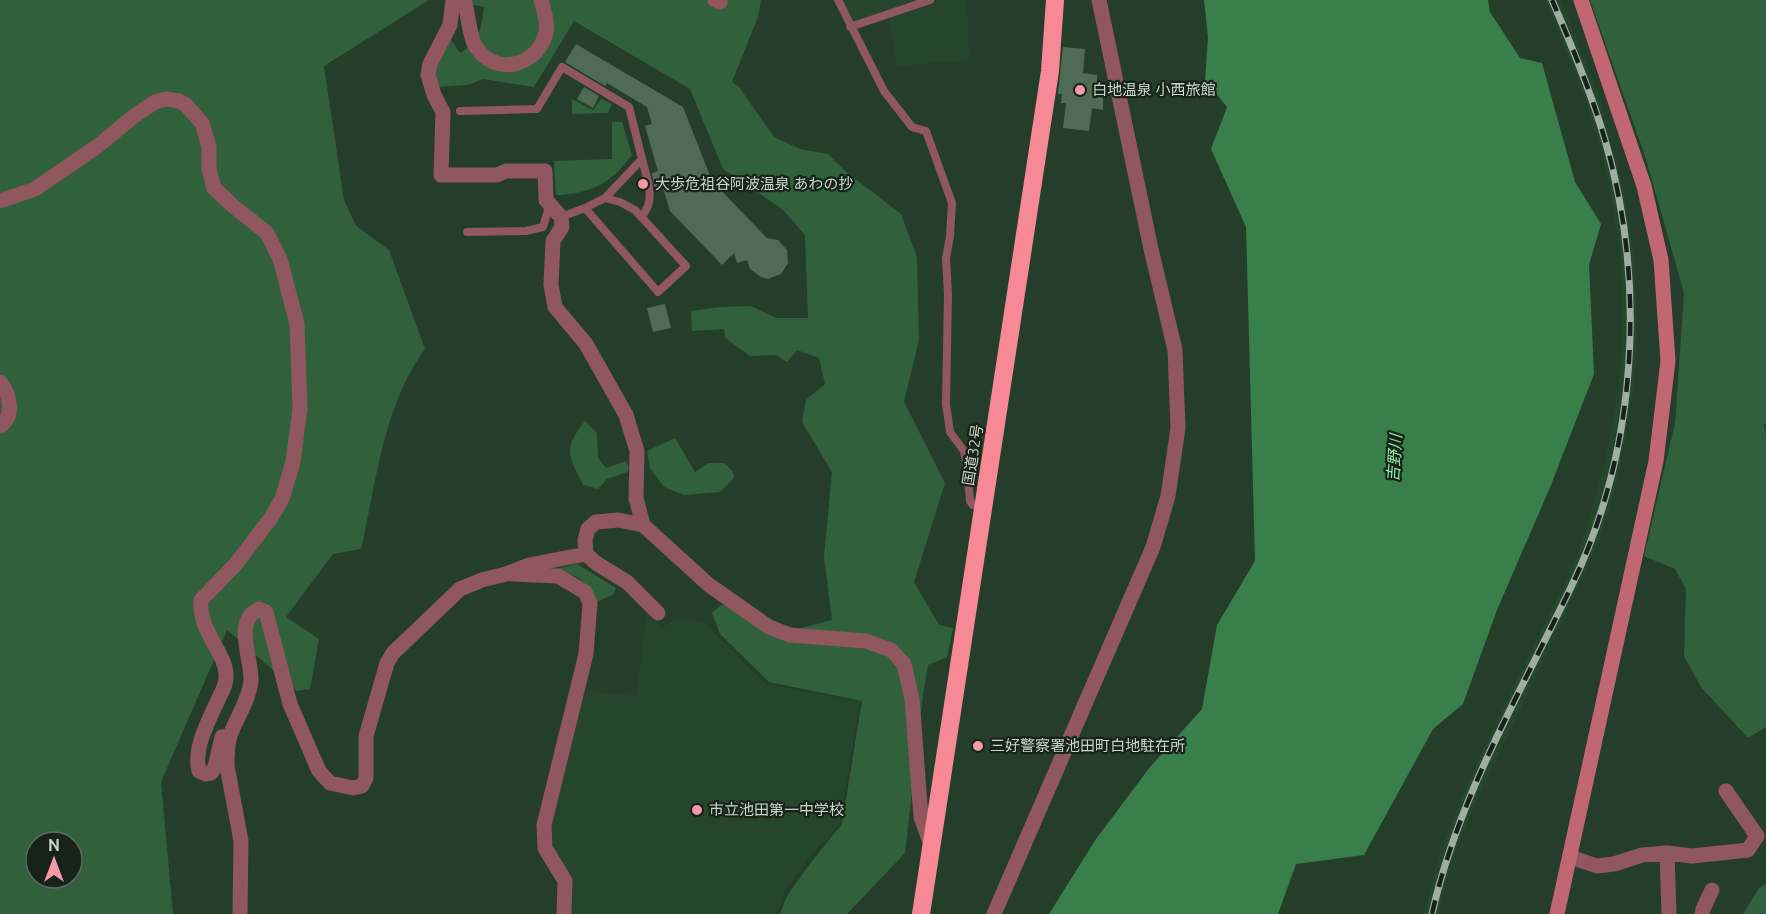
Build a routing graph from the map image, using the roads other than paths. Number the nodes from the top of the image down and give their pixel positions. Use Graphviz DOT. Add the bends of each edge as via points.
graph roads {
  1 [pos="453,0"];
  2 [pos="463,0"];
  3 [pos="541,0"];
  4 [pos="838,0"];
  5 [pos="930,0"];
  6 [pos="1055,0"];
  7 [pos="1099,0"];
  8 [pos="1581,0"];
  9 [pos="850,27"];
  10 [pos="460,111"];
  11 [pos="642,159"];
  12 [pos="604,198"];
  13 [pos="0,201"];
  14 [pos="550,204"];
  15 [pos="585,208"];
  16 [pos="561,217"];
  17 [pos="641,217"];
  18 [pos="467,232"];
  19 [pos="0,382"];
  20 [pos="0,426"];
  21 [pos="983,508"];
  22 [pos="643,525"];
  23 [pos="586,554"];
  24 [pos="506,574"];
  25 [pos="658,614"];
  26 [pos="230,736"];
  27 [pos="1726,790"];
  28 [pos="931,845"];
  29 [pos="1667,853"];
  30 [pos="1570,857"];
  31 [pos="1712,890"];
  32 [pos="240,914"];
  33 [pos="564,914"];
  34 [pos="921,914"];
  35 [pos="994,914"];
  36 [pos="1557,914"];
  37 [pos="1669,914"];
  38 [pos="1702,914"];
  1 -- 14 [label="street" via="450,25 428,75 443,112 441,175 545,171 546,200"];
  2 -- 3 [label="street" via="475,46 497,64 508,66 521,63 541,46 546,22"];
  4 -- 9 [label="lane"];
  5 -- 9 [label="lane"];
  6 -- 21 [label="highway, 国道32号" via="1050,71"];
  7 -- 35 [label="street" via="1175,350 1178,428 1168,496 1153,547"];
  8 -- 30 [label="street" via="1644,186 1661,260 1668,361 1656,461"];
  9 -- 21 [label="lane" via="884,91 912,127 926,131 952,203 946,258 946,404 950,432 964,451 968,467 970,501"];
  10 -- 11 [label="lane" via="537,109 562,67 629,108"];
  11 -- 12 [label="lane"];
  11 -- 17 [label="lane" via="651,194 650,204"];
  12 -- 15 [label="lane"];
  12 -- 17 [label="lane" via="621,202"];
  13 -- 26 [label="street" via="35,189 154,102 179,101 202,123 214,188 267,233 280,259 297,324 299,353 300,408 293,462 282,499 271,518 236,566 201,600 202,620 226,670 226,681 198,754 199,771 211,773 222,737"];
  14 -- 16 [label="street"];
  14 -- 18 [label="lane" via="543,227"];
  15 -- 16 [label="lane"];
  15 -- 17 [label="lane" via="658,292 686,266"];
  16 -- 22 [label="street" via="562,227 553,241 551,285 555,307 586,344 626,415 637,451 636,498"];
  19 -- 20 [label="street" via="6,390 9,412"];
  21 -- 28 [label="highway, 国道32号"];
  22 -- 23 [label="street" via="618,520 596,522 588,529"];
  22 -- 28 [label="street" via="709,585 769,627 790,635 866,641 897,656 904,664 912,699 921,817"];
  23 -- 24 [label="street" via="529,564"];
  23 -- 25 [label="street" via="627,582"];
  24 -- 26 [label="street" via="460,589 393,653 366,736 366,778 362,786 330,783 318,771 290,704 266,612 259,609 244,626 251,684"];
  24 -- 33 [label="street" via="558,576 585,592 590,603 586,654 544,825 545,848 565,881"];
  26 -- 32 [label="street" via="226,766 241,841"];
  27 -- 29 [label="street" via="1757,836 1748,850 1692,856"];
  28 -- 34 [label="highway, 国道32号"];
  29 -- 30 [label="street" via="1597,866"];
  29 -- 37 [label="street"];
  30 -- 36 [label="street"];
  31 -- 38 [label="street"];
}
